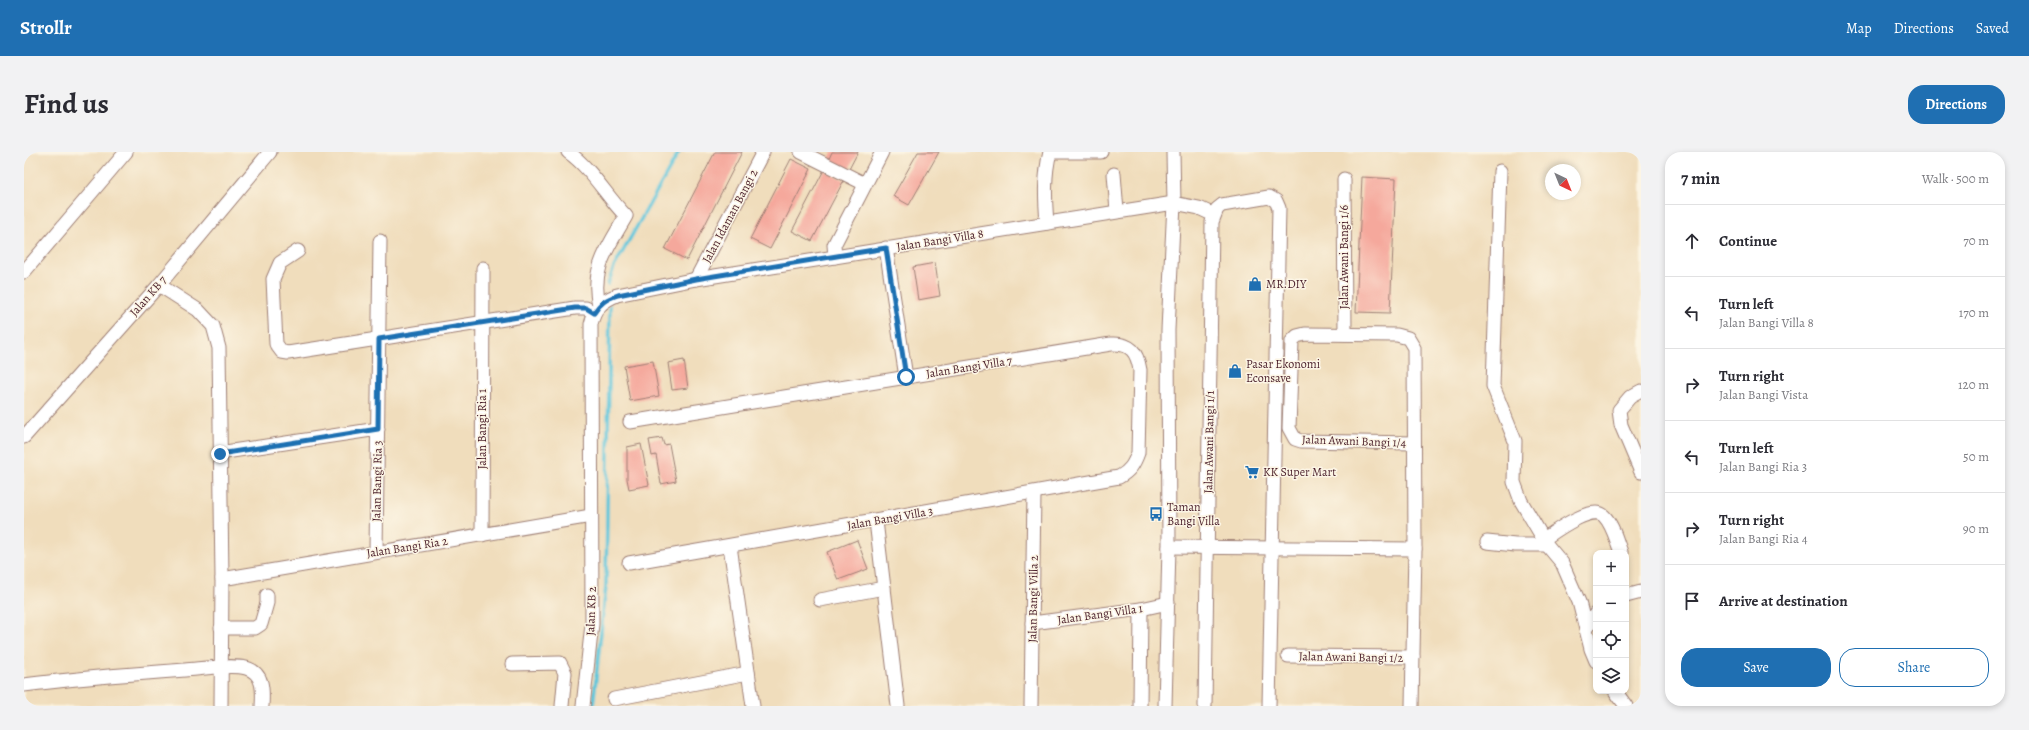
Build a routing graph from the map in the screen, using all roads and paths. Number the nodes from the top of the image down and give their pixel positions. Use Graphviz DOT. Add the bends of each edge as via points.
graph roads {
  1 [pos="126,152"];
  2 [pos="270,152"];
  3 [pos="568,152"];
  4 [pos="763,152"];
  5 [pos="801,152"];
  6 [pos="882,152"];
  7 [pos="1050,152"];
  8 [pos="1101,152"];
  9 [pos="1173,152"];
  10 [pos="1500,171"];
  11 [pos="1114,174"];
  12 [pos="1344,179"];
  13 [pos="865,184"];
  14 [pos="1174,203"];
  15 [pos="1117,212"];
  16 [pos="1214,215"];
  17 [pos="1047,223"];
  18 [pos="380,241"];
  19 [pos="886,248"];
  20 [pos="298,251"];
  21 [pos="835,256"];
  22 [pos="482,268"];
  23 [pos="24,272"];
  24 [pos="696,279"];
  25 [pos="158,285"];
  26 [pos="596,309"];
  27 [pos="482,323"];
  28 [pos="1345,334"];
  29 [pos="379,339"];
  30 [pos="906,377"];
  31 [pos="1641,392"];
  32 [pos="630,422"];
  33 [pos="378,429"];
  34 [pos="24,438"];
  35 [pos="1413,443"];
  36 [pos="1138,453"];
  37 [pos="220,454"];
  38 [pos="1641,472"];
  39 [pos="1034,493"];
  40 [pos="591,516"];
  41 [pos="876,521"];
  42 [pos="482,535"];
  43 [pos="1487,542"];
  44 [pos="1546,542"];
  45 [pos="730,546"];
  46 [pos="1207,546"];
  47 [pos="1169,547"];
  48 [pos="1273,547"];
  49 [pos="1415,549"];
  50 [pos="1619,550"];
  51 [pos="376,552"];
  52 [pos="629,563"];
  53 [pos="222,580"];
  54 [pos="884,588"];
  55 [pos="1641,592"];
  56 [pos="267,594"];
  57 [pos="1629,595"];
  58 [pos="820,600"];
  59 [pos="1579,602"];
  60 [pos="1168,603"];
  61 [pos="1593,604"];
  62 [pos="1141,609"];
  63 [pos="1593,618"];
  64 [pos="1032,623"];
  65 [pos="221,628"];
  66 [pos="1586,629"];
  67 [pos="1288,656"];
  68 [pos="1413,657"];
  69 [pos="1595,658"];
  70 [pos="512,664"];
  71 [pos="221,667"];
  72 [pos="748,673"];
  73 [pos="24,685"];
  74 [pos="1616,694"];
  75 [pos="614,699"];
  76 [pos="221,706"];
  77 [pos="262,706"];
  78 [pos="562,706"];
  79 [pos="583,706"];
  80 [pos="753,706"];
  81 [pos="898,706"];
  82 [pos="1031,706"];
  83 [pos="1140,706"];
  84 [pos="1165,706"];
  85 [pos="1205,706"];
  86 [pos="1269,706"];
  87 [pos="1412,706"];
  88 [pos="1626,706"];
  1 -- 23 [label="street"];
  2 -- 25 [label="street, Jalan KB 7"];
  3 -- 26 [label="street, Jalan KB 2" via="589,171 626,216 601,261 596,277"];
  4 -- 24 [label="street, Jalan Idaman Bangi 2"];
  5 -- 13 [label="street"];
  6 -- 13 [label="street"];
  7 -- 8 [label="street"];
  7 -- 17 [label="street" via="1044,194"];
  9 -- 14 [label="street"];
  10 -- 44 [label="street" via="1493,386 1514,441 1514,482 1521,500"];
  11 -- 15 [label="street"];
  12 -- 28 [label="street, Jalan Awani Bangi 1/6"];
  13 -- 21 [label="street" via="834,245"];
  14 -- 15 [label="street, Jalan Bangi Villa 8"];
  14 -- 16 [label="street" via="1199,208"];
  14 -- 47 [label="street" via="1168,330"];
  15 -- 17 [label="street, Jalan Bangi Villa 8"];
  16 -- 46 [label="street, Jalan Awani Bangi 1/1"];
  16 -- 48 [label="street" via="1222,205 1269,197 1276,201 1279,208"];
  17 -- 19 [label="street, Jalan Bangi Villa 8"];
  18 -- 29 [label="street, Jalan Bangi Ria 3"];
  19 -- 21 [label="street, Jalan Bangi Villa 8"];
  19 -- 30 [label="street"];
  20 -- 29 [label="street" via="280,263 273,279 276,344 282,352 288,354"];
  21 -- 24 [label="street, Jalan Bangi Villa 8"];
  22 -- 27 [label="street, Jalan Bangi Ria 1"];
  24 -- 26 [label="street, Jalan Bangi Villa 8" via="618,295 607,299"];
  25 -- 34 [label="street, Jalan KB 7"];
  25 -- 37 [label="street" via="198,310 213,326 219,348"];
  26 -- 27 [label="street" via="575,308"];
  26 -- 40 [label="street, Jalan KB 2" via="592,324"];
  27 -- 29 [label="street"];
  27 -- 42 [label="street, Jalan Bangi Ria 1"];
  28 -- 35 [label="street" via="1397,335 1408,338 1414,348"];
  28 -- 35 [label="street, Jalan Awani Bangi 1/4" via="1297,336 1292,341 1289,428 1296,439 1301,441"];
  29 -- 33 [label="street, Jalan Bangi Ria 3"];
  30 -- 32 [label="street, Jalan Bangi Villa 7"];
  30 -- 36 [label="street, Jalan Bangi Villa 7" via="1121,344 1130,348 1138,358 1140,370"];
  31 -- 38 [label="street" via="1630,397 1619,410 1621,425"];
  33 -- 37 [label="street"];
  33 -- 51 [label="street, Jalan Bangi Ria 3"];
  35 -- 49 [label="street"];
  36 -- 39 [label="street, Jalan Bangi Villa 3" via="1128,472 1119,477"];
  37 -- 53 [label="street"];
  39 -- 41 [label="street, Jalan Bangi Villa 3"];
  39 -- 64 [label="street, Jalan Bangi Villa 2"];
  40 -- 42 [label="street, Jalan Bangi Ria 2"];
  40 -- 79 [label="street, Jalan KB 2" via="592,624"];
  41 -- 45 [label="street, Jalan Bangi Villa 3"];
  41 -- 54 [label="street"];
  42 -- 51 [label="street, Jalan Bangi Ria 2"];
  43 -- 44 [label="street" via="1515,546"];
  44 -- 50 [label="street" via="1563,526 1594,512 1602,514 1609,522"];
  44 -- 59 [label="street" via="1562,563"];
  45 -- 52 [label="street, Jalan Bangi Villa 3"];
  45 -- 72 [label="street"];
  46 -- 47 [label="street"];
  46 -- 48 [label="street"];
  46 -- 85 [label="street, Jalan Awani Bangi 1/1"];
  47 -- 60 [label="street"];
  48 -- 49 [label="street"];
  48 -- 86 [label="street"];
  49 -- 68 [label="street"];
  51 -- 53 [label="street, Jalan Bangi Ria 2"];
  53 -- 65 [label="street"];
  54 -- 58 [label="street"];
  54 -- 81 [label="street"];
  55 -- 57 [label="street"];
  56 -- 65 [label="street" via="261,624 255,628"];
  59 -- 61 [label="street"];
  59 -- 66 [label="street"];
  60 -- 62 [label="street, Jalan Bangi Villa 1"];
  60 -- 84 [label="street"];
  62 -- 64 [label="street, Jalan Bangi Villa 1"];
  62 -- 83 [label="street"];
  63 -- 66 [label="street"];
  64 -- 82 [label="street, Jalan Bangi Villa 2"];
  65 -- 71 [label="street"];
  66 -- 69 [label="street"];
  67 -- 68 [label="street, Jalan Awani Bangi 1/2"];
  68 -- 87 [label="street"];
  70 -- 78 [label="street" via="560,663 565,673"];
  71 -- 73 [label="street" via="76,678"];
  71 -- 76 [label="street"];
  71 -- 77 [label="street" via="246,668 254,673 261,680"];
  72 -- 75 [label="street"];
  72 -- 80 [label="street"];
  74 -- 88 [label="street"];
}
